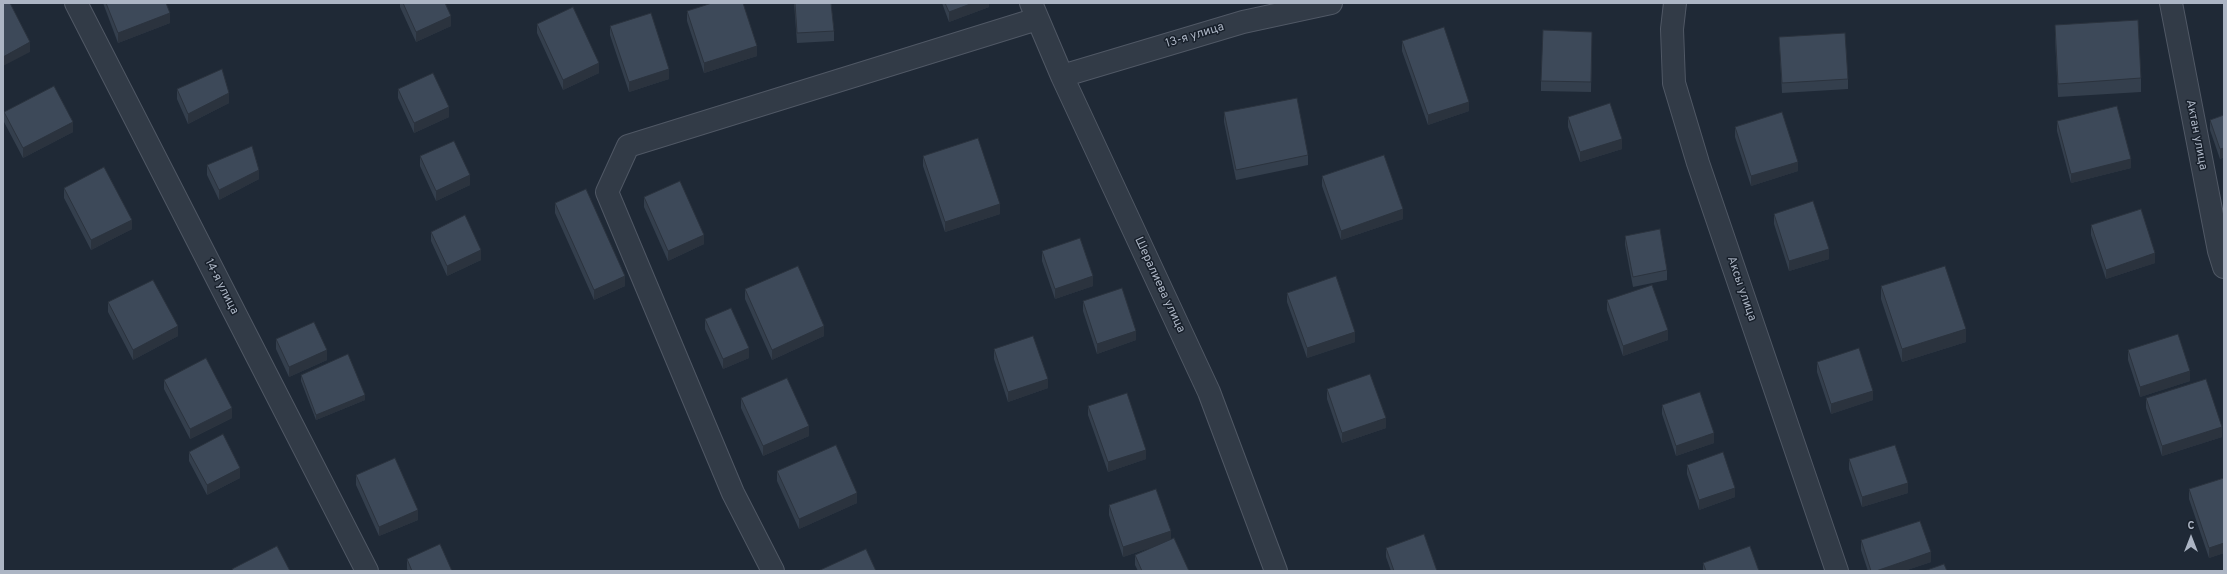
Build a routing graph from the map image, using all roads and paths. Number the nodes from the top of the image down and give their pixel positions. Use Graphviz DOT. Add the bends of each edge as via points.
graph roads {
  1 [pos="76,3"];
  2 [pos="1331,3"];
  3 [pos="1675,3"];
  4 [pos="2171,3"];
  5 [pos="1034,11"];
  6 [pos="1062,76"];
  7 [pos="2224,267"];
  8 [pos="367,571"];
  9 [pos="773,571"];
  10 [pos="1276,571"];
  11 [pos="1837,571"];
  1 -- 8 [label="street, 14-я улица"];
  2 -- 6 [label="street, 13-я улица" via="1243,22"];
  3 -- 11 [label="street, Аксы улица" via="1672,29 1674,83 1698,163"];
  4 -- 7 [label="street, Актан улица"];
  5 -- 6 [label="street, Шералиева улица"];
  5 -- 9 [label="street" via="628,146 607,192 733,493"];
  6 -- 10 [label="street, Шералиева улица" via="1209,392"];
}
